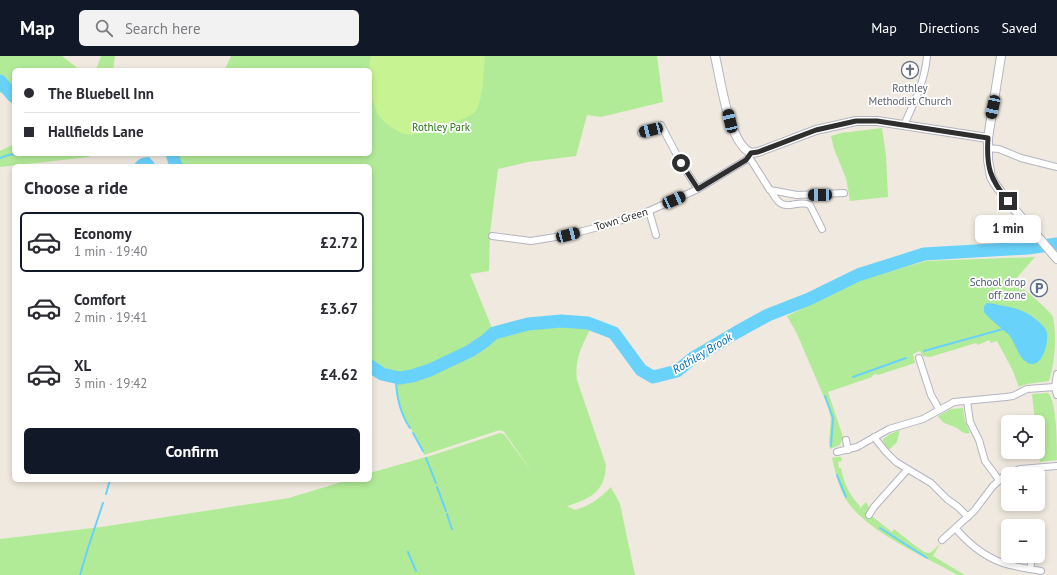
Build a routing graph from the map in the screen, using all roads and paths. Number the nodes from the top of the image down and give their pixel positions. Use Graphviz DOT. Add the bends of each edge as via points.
graph roads {
  1 [pos="715,56"];
  2 [pos="927,56"];
  3 [pos="1001,56"];
  4 [pos="904,125"];
  5 [pos="641,133"];
  6 [pos="988,138"];
  7 [pos="987,148"];
  8 [pos="750,155"];
  9 [pos="1057,167"];
  10 [pos="698,189"];
  11 [pos="770,190"];
  12 [pos="844,194"];
  13 [pos="649,211"];
  14 [pos="822,225"];
  15 [pos="656,235"];
  16 [pos="492,236"];
  17 [pos="1056,257"];
  18 [pos="928,361"];
  19 [pos="1057,374"];
  20 [pos="1055,387"];
  21 [pos="1057,394"];
  22 [pos="968,400"];
  23 [pos="939,410"];
  24 [pos="874,437"];
  25 [pos="846,440"];
  26 [pos="848,450"];
  27 [pos="837,452"];
  28 [pos="1057,466"];
  29 [pos="907,470"];
  30 [pos="999,480"];
  31 [pos="869,515"];
  32 [pos="968,517"];
  33 [pos="956,529"];
  34 [pos="942,540"];
  35 [pos="1031,563"];
  36 [pos="1030,569"];
  37 [pos="1041,571"];
  1 -- 8 [label="street" via="730,121 739,141"];
  2 -- 4 [label="street" via="926,69"];
  3 -- 6 [label="street"];
  4 -- 6 [label="street"];
  4 -- 8 [label="street" via="850,121 825,127"];
  5 -- 10 [label="street" via="661,125"];
  6 -- 7 [label="street"];
  7 -- 9 [label="street" via="999,149 1021,158"];
  7 -- 17 [label="street" via="990,171 995,184"];
  8 -- 10 [label="street, Town Green"];
  8 -- 11 [label="street"];
  10 -- 13 [label="street, Town Green"];
  11 -- 12 [label="street" via="797,195"];
  11 -- 14 [label="street" via="777,200 784,204 808,204"];
  13 -- 15 [label="street"];
  13 -- 16 [label="street, Town Green" via="568,235 531,241"];
  18 -- 23 [label="street" via="919,361"];
  19 -- 20 [label="street"];
  20 -- 21 [label="street"];
  20 -- 22 [label="street" via="1027,389 1006,397"];
  22 -- 23 [label="street" via="954,402"];
  22 -- 30 [label="street" via="970,422 984,461"];
  23 -- 24 [label="street" via="923,419 889,429"];
  24 -- 26 [label="street"];
  24 -- 29 [label="street" via="888,454"];
  25 -- 26 [label="street"];
  26 -- 27 [label="street"];
  28 -- 30 [label="street" via="1020,469"];
  29 -- 31 [label="street" via="871,505"];
  29 -- 32 [label="street" via="932,483"];
  30 -- 32 [label="street"];
  32 -- 33 [label="street"];
  33 -- 34 [label="street"];
  33 -- 36 [label="street" via="977,550 1009,565"];
  35 -- 36 [label="street"];
  36 -- 37 [label="street"];
}
